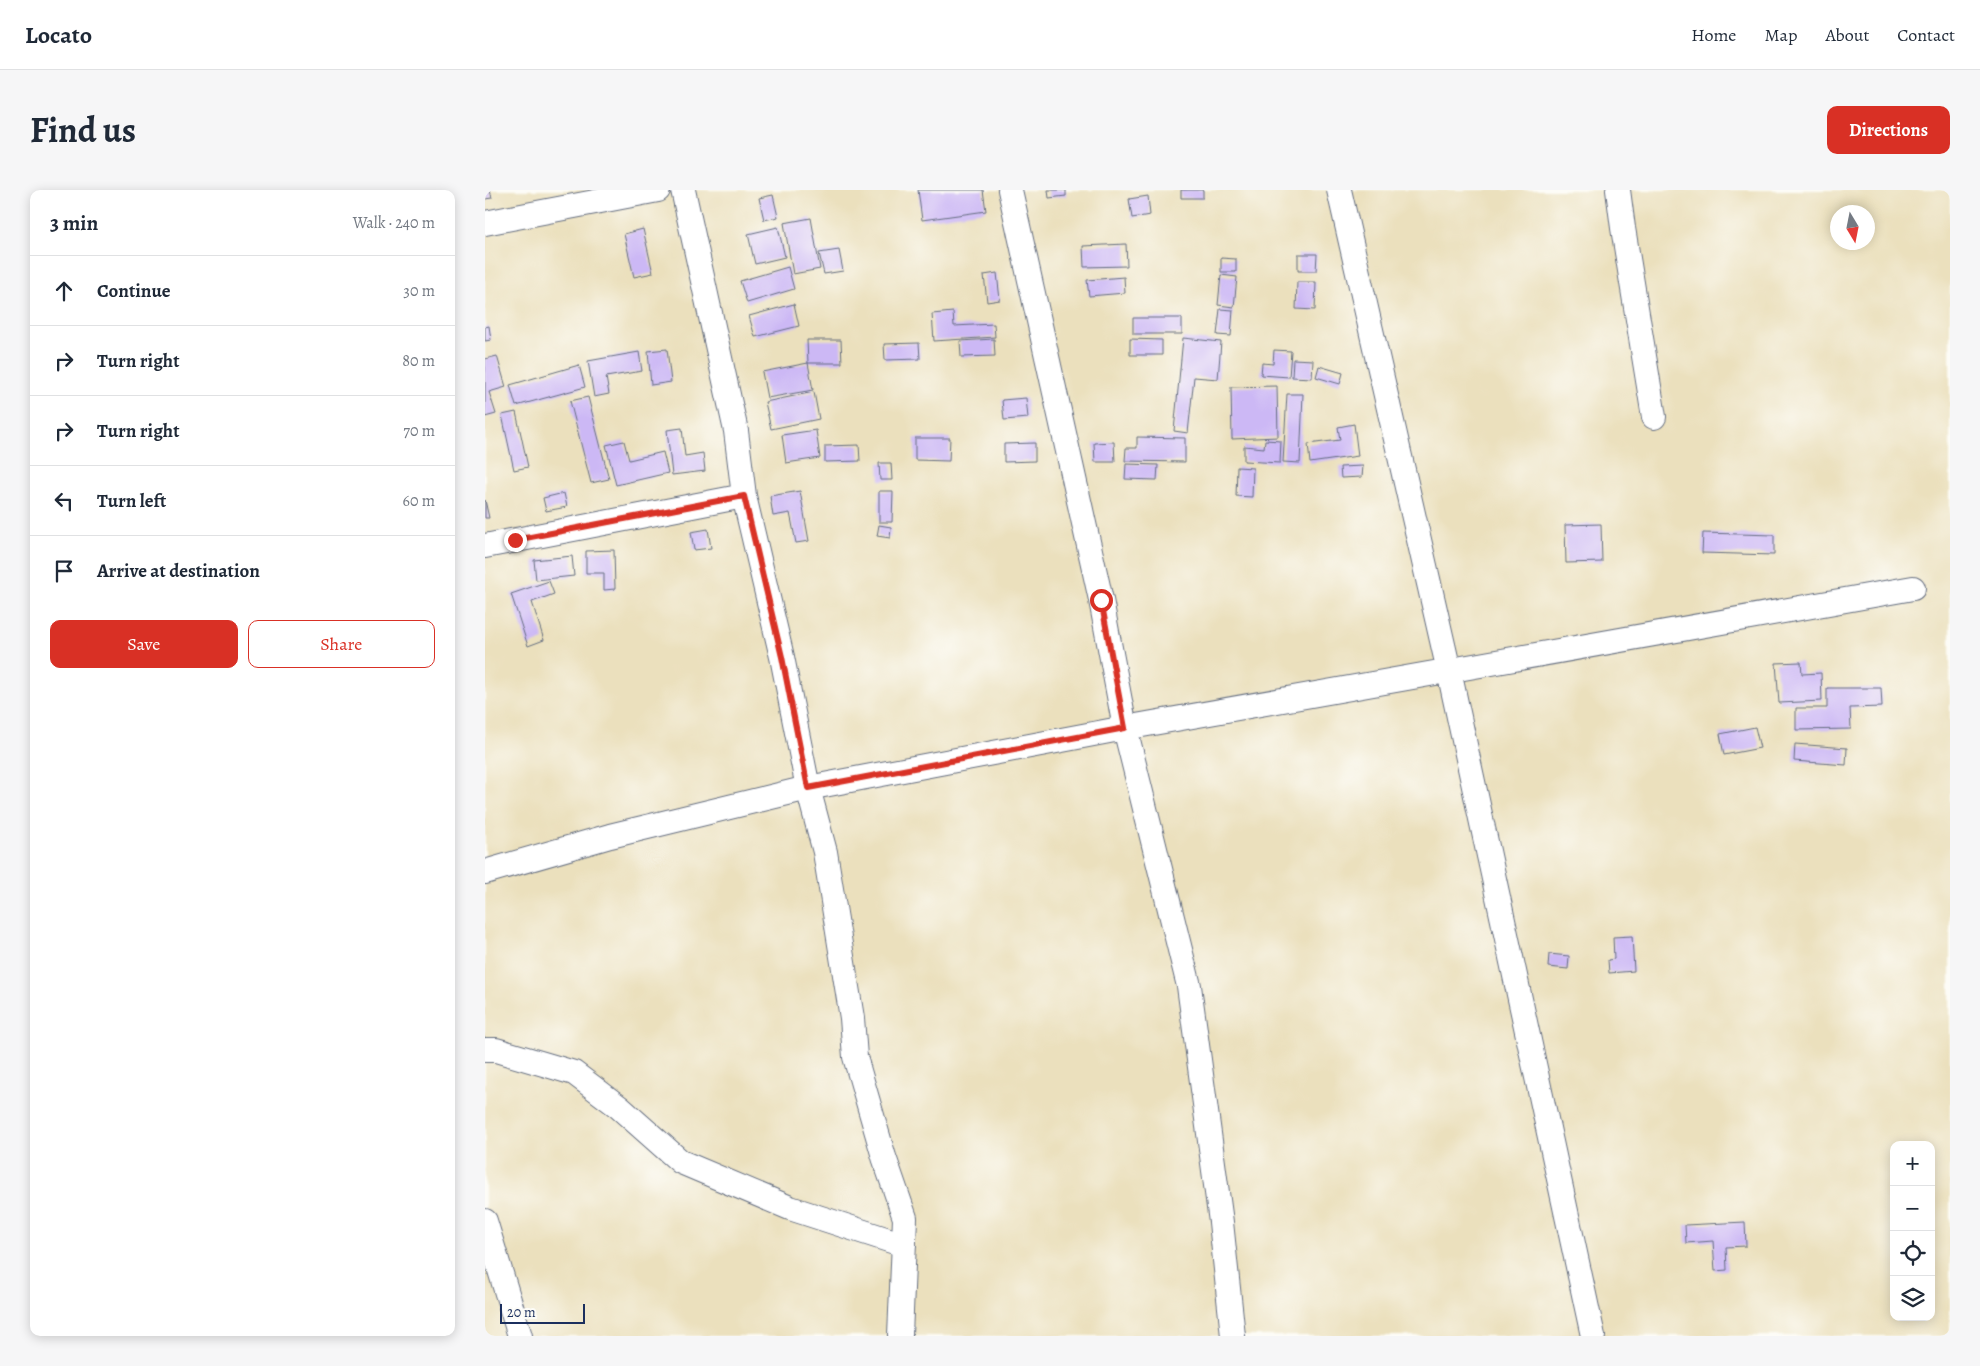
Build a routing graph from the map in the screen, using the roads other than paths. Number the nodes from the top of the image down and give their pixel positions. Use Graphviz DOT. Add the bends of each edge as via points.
graph roads {
  1 [pos="658,190"];
  2 [pos="683,190"];
  3 [pos="1010,190"];
  4 [pos="1339,190"];
  5 [pos="1618,190"];
  6 [pos="485,223"];
  7 [pos="1654,417"];
  8 [pos="744,496"];
  9 [pos="485,546"];
  10 [pos="1913,588"];
  11 [pos="1449,671"];
  12 [pos="1125,728"];
  13 [pos="808,788"];
  14 [pos="485,872"];
  15 [pos="485,1050"];
  16 [pos="485,1222"];
  17 [pos="904,1245"];
  18 [pos="520,1336"];
  19 [pos="899,1336"];
  20 [pos="1233,1336"];
  21 [pos="1593,1336"];
  1 -- 6 [label="street"];
  2 -- 8 [label="street" via="736,431"];
  3 -- 12 [label="street" via="1101,600"];
  4 -- 11 [label="street"];
  5 -- 7 [label="street"];
  8 -- 9 [label="street"];
  8 -- 13 [label="street" via="782,657"];
  10 -- 11 [label="street"];
  11 -- 12 [label="street"];
  11 -- 21 [label="street"];
  12 -- 13 [label="street"];
  12 -- 20 [label="street" via="1189,986"];
  13 -- 14 [label="street" via="610,836"];
  13 -- 17 [label="street" via="825,852 852,1018 855,1057 905,1218"];
  15 -- 17 [label="street" via="496,1050 573,1073 619,1107 681,1162 790,1208"];
  16 -- 18 [label="street"];
  17 -- 19 [label="street"];
}
